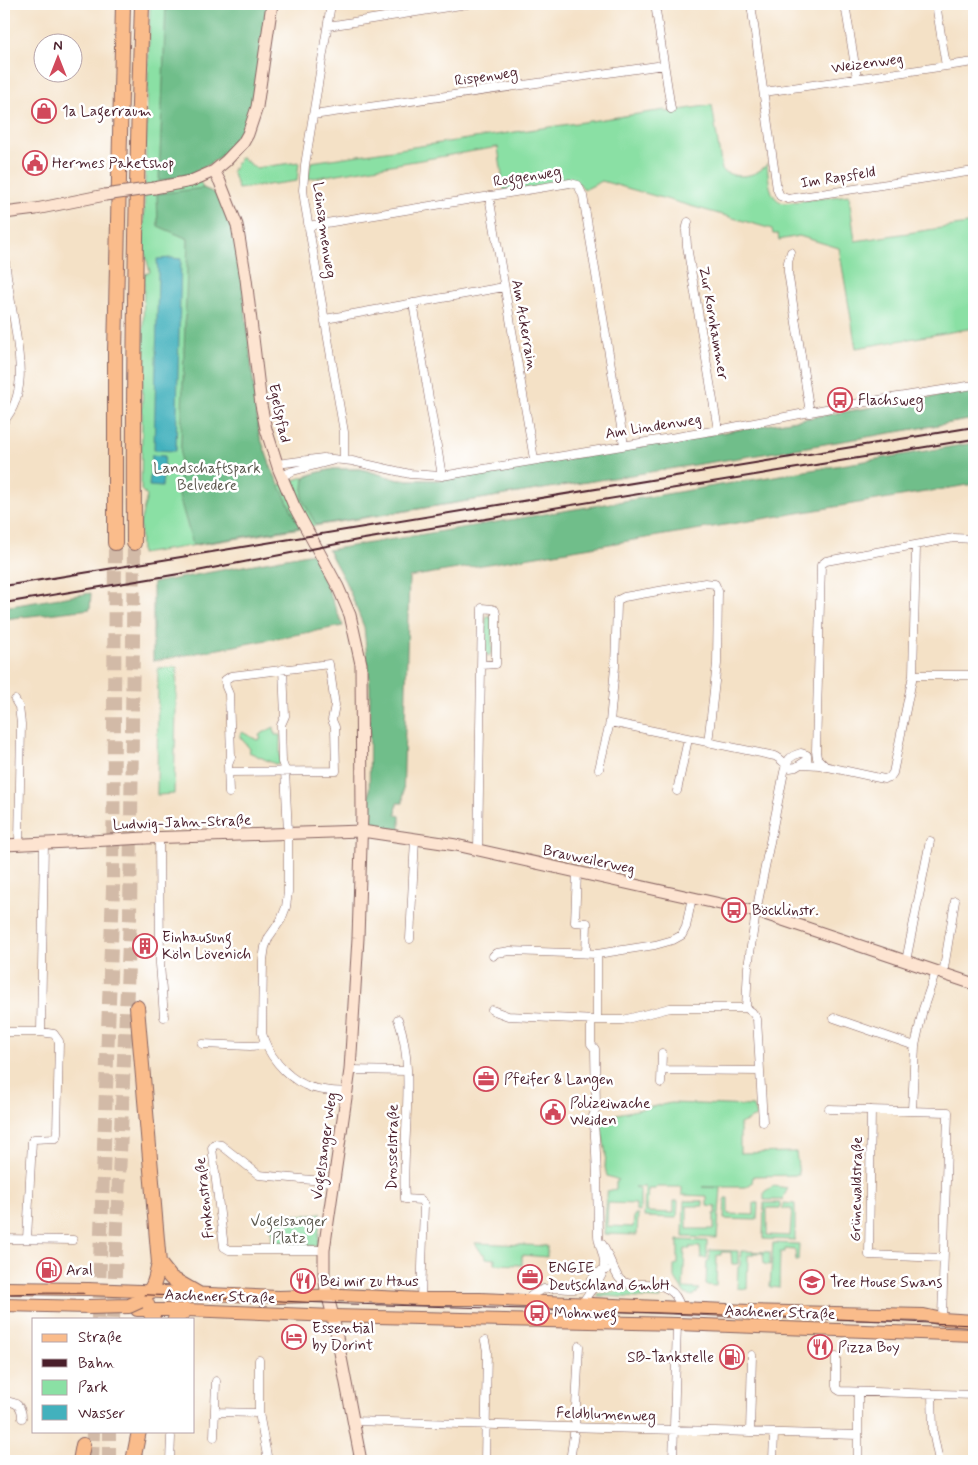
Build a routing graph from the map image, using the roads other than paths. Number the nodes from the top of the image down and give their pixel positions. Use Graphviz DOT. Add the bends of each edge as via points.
graph roads {
  1 [pos="124,4"];
  2 [pos="142,4"];
  3 [pos="272,4"];
  4 [pos="331,4"];
  5 [pos="467,4"];
  6 [pos="655,4"];
  7 [pos="751,4"];
  8 [pos="845,4"];
  9 [pos="936,4"];
  10 [pos="328,26"];
  11 [pos="974,62"];
  12 [pos="664,65"];
  13 [pos="946,66"];
  14 [pos="857,78"];
  15 [pos="764,92"];
  16 [pos="671,109"];
  17 [pos="313,114"];
  18 [pos="214,171"];
  19 [pos="974,171"];
  20 [pos="489,196"];
  21 [pos="4,213"];
  22 [pos="688,222"];
  23 [pos="308,226"];
  24 [pos="791,252"];
  25 [pos="4,254"];
  26 [pos="504,286"];
  27 [pos="413,303"];
  28 [pos="325,318"];
  29 [pos="974,385"];
  30 [pos="810,413"];
  31 [pos="4,421"];
  32 [pos="718,430"];
  33 [pos="624,445"];
  34 [pos="534,459"];
  35 [pos="340,460"];
  36 [pos="277,464"];
  37 [pos="282,476"];
  38 [pos="442,476"];
  39 [pos="974,539"];
  40 [pos="114,543"];
  41 [pos="134,543"];
  42 [pos="916,546"];
  43 [pos="482,665"];
  44 [pos="283,669"];
  45 [pos="913,675"];
  46 [pos="974,676"];
  47 [pos="15,700"];
  48 [pos="610,722"];
  49 [pos="816,735"];
  50 [pos="688,739"];
  51 [pos="708,743"];
  52 [pos="816,748"];
  53 [pos="797,754"];
  54 [pos="775,756"];
  55 [pos="786,764"];
  56 [pos="802,764"];
  57 [pos="826,767"];
  58 [pos="599,769"];
  59 [pos="285,770"];
  60 [pos="228,772"];
  61 [pos="782,782"];
  62 [pos="677,791"];
  63 [pos="229,793"];
  64 [pos="362,831"];
  65 [pos="288,833"];
  66 [pos="159,838"];
  67 [pos="415,838"];
  68 [pos="930,841"];
  69 [pos="44,843"];
  70 [pos="20,844"];
  71 [pos="4,845"];
  72 [pos="478,850"];
  73 [pos="577,872"];
  74 [pos="692,897"];
  75 [pos="955,901"];
  76 [pos="756,912"];
  77 [pos="410,939"];
  78 [pos="586,954"];
  79 [pos="597,954"];
  80 [pos="493,956"];
  81 [pos="906,961"];
  82 [pos="940,973"];
  83 [pos="974,984"];
  84 [pos="137,1007"];
  85 [pos="746,1008"];
  86 [pos="492,1010"];
  87 [pos="164,1017"];
  88 [pos="834,1018"];
  89 [pos="398,1019"];
  90 [pos="594,1020"];
  91 [pos="4,1032"];
  92 [pos="41,1032"];
  93 [pos="202,1044"];
  94 [pos="265,1045"];
  95 [pos="915,1046"];
  96 [pos="662,1053"];
  97 [pos="350,1070"];
  98 [pos="662,1070"];
  99 [pos="407,1071"];
  100 [pos="759,1071"];
  101 [pos="661,1083"];
  102 [pos="347,1092"];
  103 [pos="829,1109"];
  104 [pos="871,1110"];
  105 [pos="912,1110"];
  106 [pos="763,1122"];
  107 [pos="333,1182"];
  108 [pos="598,1238"];
  109 [pos="4,1239"];
  110 [pos="27,1239"];
  111 [pos="73,1240"];
  112 [pos="324,1250"];
  113 [pos="943,1258"];
  114 [pos="159,1262"];
  115 [pos="603,1270"];
  116 [pos="616,1275"];
  117 [pos="4,1288"];
  118 [pos="197,1293"];
  119 [pos="328,1295"];
  120 [pos="421,1299"];
  121 [pos="143,1301"];
  122 [pos="526,1301"];
  123 [pos="582,1304"];
  124 [pos="4,1305"];
  125 [pos="88,1307"];
  126 [pos="680,1307"];
  127 [pos="180,1314"];
  128 [pos="884,1314"];
  129 [pos="333,1316"];
  130 [pos="942,1319"];
  131 [pos="974,1321"];
  132 [pos="585,1323"];
  133 [pos="677,1324"];
  134 [pos="878,1331"];
  135 [pos="974,1335"];
  136 [pos="485,1341"];
  137 [pos="579,1346"];
  138 [pos="752,1355"];
  139 [pos="836,1357"];
  140 [pos="259,1360"];
  141 [pos="216,1381"];
  142 [pos="858,1392"];
  143 [pos="932,1394"];
  144 [pos="974,1395"];
  145 [pos="4,1401"];
  146 [pos="215,1412"];
  147 [pos="259,1413"];
  148 [pos="22,1418"];
  149 [pos="352,1421"];
  150 [pos="486,1425"];
  151 [pos="575,1427"];
  152 [pos="674,1430"];
  153 [pos="139,1432"];
  154 [pos="750,1432"];
  155 [pos="774,1433"];
  156 [pos="858,1435"];
  157 [pos="214,1437"];
  158 [pos="171,1438"];
  159 [pos="83,1445"];
  160 [pos="80,1461"];
  161 [pos="133,1461"];
  162 [pos="170,1461"];
  163 [pos="268,1461"];
  164 [pos="361,1461"];
  165 [pos="485,1461"];
  166 [pos="570,1461"];
  167 [pos="673,1461"];
  168 [pos="773,1461"];
  169 [pos="858,1461"];
  170 [pos="939,1461"];
  1 -- 40 [label="highway" via="115,342"];
  2 -- 41 [label="highway" via="133,343"];
  3 -- 18 [label="street" via="253,120 243,142"];
  4 -- 10 [label="street, Leinsamenweg"];
  5 -- 10 [label="street"];
  6 -- 12 [label="street"];
  7 -- 15 [label="street, Im Rapsfeld"];
  8 -- 14 [label="street"];
  9 -- 13 [label="street"];
  10 -- 17 [label="street, Leinsamenweg"];
  11 -- 13 [label="street, Weizenweg"];
  12 -- 16 [label="street"];
  12 -- 17 [label="street, Rispenweg"];
  13 -- 14 [label="street, Weizenweg"];
  14 -- 15 [label="street, Weizenweg"];
  15 -- 19 [label="street, Im Rapsfeld" via="780,196 788,199"];
  17 -- 23 [label="street, Leinsamenweg" via="304,177"];
  18 -- 21 [label="street, bridge" via="154,188"];
  18 -- 36 [label="street, Egelspfad" via="237,225 261,405"];
  20 -- 23 [label="street, Roggenweg"];
  20 -- 26 [label="street, Am Ackerrain"];
  20 -- 33 [label="street, Roggenweg" via="570,183 581,188"];
  22 -- 32 [label="street, Zur Kornkammer" via="687,246"];
  23 -- 28 [label="street, Leinsamenweg"];
  24 -- 30 [label="street" via="788,272"];
  25 -- 31 [label="street" via="20,361 14,406"];
  26 -- 27 [label="street"];
  26 -- 34 [label="street, Am Ackerrain"];
  27 -- 28 [label="street"];
  27 -- 38 [label="street"];
  28 -- 35 [label="street, Leinsamenweg" via="344,432"];
  29 -- 30 [label="street, Am Lindenweg"];
  30 -- 32 [label="street, Am Lindenweg"];
  32 -- 33 [label="street, Am Lindenweg"];
  33 -- 34 [label="street, Am Lindenweg"];
  34 -- 38 [label="street, Am Lindenweg"];
  35 -- 36 [label="street, Am Lindenweg" via="323,458"];
  35 -- 37 [label="street, Am Lindenweg"];
  35 -- 38 [label="street, Am Lindenweg" via="410,474"];
  36 -- 37 [label="street, Egelspfad"];
  37 -- 64 [label="street, Egelspfad" via="294,506 345,601 354,627 362,682"];
  39 -- 42 [label="street" via="954,538"];
  42 -- 45 [label="street"];
  42 -- 49 [label="street" via="826,561 821,565"];
  43 -- 43 [label="street" via="482,608 495,610 496,614 496,664"];
  43 -- 72 [label="street"];
  44 -- 59 [label="street" via="285,716 282,762"];
  44 -- 59 [label="street" via="329,664 334,705 332,720 336,727 336,771"];
  44 -- 60 [label="street" via="231,676 225,680 229,694 231,757"];
  45 -- 46 [label="street"];
  45 -- 57 [label="street" via="890,777"];
  47 -- 70 [label="street" via="21,724"];
  48 -- 50 [label="street"];
  48 -- 51 [label="street" via="618,600 705,583 715,584 718,591 717,664"];
  48 -- 58 [label="street"];
  49 -- 52 [label="street"];
  49 -- 53 [label="street"];
  50 -- 51 [label="street"];
  50 -- 62 [label="street"];
  51 -- 54 [label="street"];
  52 -- 56 [label="street"];
  52 -- 57 [label="street" via="817,758"];
  53 -- 54 [label="street"];
  53 -- 55 [label="street" via="789,757"];
  53 -- 56 [label="street" via="807,755"];
  54 -- 55 [label="street"];
  55 -- 56 [label="street" via="790,768"];
  55 -- 61 [label="street"];
  56 -- 57 [label="street"];
  56 -- 61 [label="street"];
  59 -- 60 [label="street"];
  59 -- 65 [label="street"];
  60 -- 63 [label="street"];
  61 -- 76 [label="street"];
  64 -- 65 [label="street, Ludwig-Jahn-Straße"];
  64 -- 67 [label="street, Brauweilerweg"];
  64 -- 97 [label="street, Vogelsanger Weg"];
  65 -- 66 [label="street, Ludwig-Jahn-Straße"];
  65 -- 94 [label="street" via="286,907 265,946 263,960"];
  66 -- 69 [label="street, Ludwig-Jahn-Straße, bridge"];
  66 -- 87 [label="street" via="160,970"];
  67 -- 72 [label="street, Brauweilerweg"];
  67 -- 77 [label="street"];
  68 -- 81 [label="street"];
  69 -- 70 [label="street, Ludwig-Jahn-Straße"];
  69 -- 92 [label="street"];
  70 -- 71 [label="street, Ludwig-Jahn-Straße"];
  72 -- 73 [label="street, Brauweilerweg"];
  73 -- 74 [label="street, Brauweilerweg"];
  73 -- 78 [label="street" via="575,922 587,923"];
  74 -- 76 [label="street, Brauweilerweg"];
  74 -- 79 [label="street" via="682,935 655,945"];
  75 -- 82 [label="street"];
  76 -- 81 [label="street, Brauweilerweg"];
  76 -- 85 [label="street"];
  78 -- 79 [label="street"];
  78 -- 80 [label="street" via="510,951"];
  79 -- 90 [label="street"];
  81 -- 82 [label="street, Brauweilerweg"];
  82 -- 83 [label="street, Brauweilerweg"];
  82 -- 95 [label="street" via="923,1009"];
  84 -- 114 [label="highway"];
  85 -- 90 [label="street" via="670,1008 623,1020"];
  85 -- 100 [label="street" via="757,1019"];
  86 -- 90 [label="street" via="508,1016"];
  88 -- 95 [label="street"];
  89 -- 99 [label="street, Drosselstraße"];
  90 -- 108 [label="street" via="591,1044 595,1049 596,1109 593,1116 598,1164"];
  91 -- 92 [label="street"];
  92 -- 110 [label="street" via="54,1034 59,1041 57,1134 56,1138 32,1141"];
  93 -- 94 [label="street"];
  94 -- 102 [label="street" via="281,1066 306,1086"];
  95 -- 105 [label="street"];
  96 -- 98 [label="street"];
  97 -- 99 [label="street"];
  97 -- 102 [label="street, Vogelsanger Weg"];
  98 -- 100 [label="street"];
  98 -- 101 [label="street"];
  99 -- 120 [label="street, Drosselstraße" via="405,1197 407,1200 421,1200 424,1205"];
  100 -- 106 [label="street"];
  102 -- 107 [label="street, Vogelsanger Weg"];
  103 -- 104 [label="street"];
  104 -- 105 [label="street"];
  104 -- 113 [label="street, Grünewaldstraße" via="869,1255"];
  105 -- 113 [label="street" via="948,1112"];
  107 -- 112 [label="street, Vogelsanger Weg"];
  107 -- 112 [label="street, Finkenstraße" via="259,1175 221,1145 215,1144 212,1148 224,1247 229,1250"];
  108 -- 115 [label="street"];
  108 -- 116 [label="street"];
  109 -- 110 [label="street"];
  110 -- 111 [label="street"];
  112 -- 119 [label="street, Vogelsanger Weg"];
  113 -- 130 [label="street"];
  114 -- 118 [label="highway" via="171,1278"];
  114 -- 121 [label="highway" via="154,1285"];
  115 -- 116 [label="street"];
  115 -- 122 [label="street" via="585,1286 539,1290"];
  115 -- 123 [label="street" via="601,1279"];
  116 -- 126 [label="street" via="630,1284 648,1284 671,1291"];
  117 -- 121 [label="main road, Aachener Straße, bridge" via="105,1290"];
  118 -- 119 [label="main road, Aachener Straße" via="279,1297"];
  118 -- 121 [label="main road, Aachener Straße"];
  119 -- 120 [label="main road, Aachener Straße"];
  119 -- 129 [label="street, Vogelsanger Weg"];
  120 -- 122 [label="main road, Aachener Straße"];
  121 -- 125 [label="highway, bridge" via="129,1306"];
  121 -- 127 [label="main road, Aachener Straße"];
  122 -- 123 [label="main road, Aachener Straße"];
  123 -- 126 [label="main road, Aachener Straße"];
  123 -- 132 [label="street" via="581,1314"];
  124 -- 125 [label="main road"];
  126 -- 128 [label="main road, Aachener Straße"];
  127 -- 129 [label="main road, Aachener Straße"];
  128 -- 130 [label="main road, Aachener Straße"];
  128 -- 134 [label="main road" via="887,1324"];
  129 -- 132 [label="main road, Aachener Straße"];
  129 -- 149 [label="street, Vogelsanger Weg"];
  130 -- 131 [label="main road, Aachener Straße"];
  132 -- 133 [label="main road, Aachener Straße"];
  133 -- 134 [label="main road, Aachener Straße"];
  133 -- 152 [label="street"];
  134 -- 135 [label="main road, Aachener Straße"];
  136 -- 150 [label="street"];
  137 -- 151 [label="street"];
  138 -- 154 [label="street"];
  139 -- 142 [label="street" via="837,1389"];
  140 -- 147 [label="street"];
  141 -- 146 [label="street"];
  142 -- 143 [label="street"];
  142 -- 156 [label="street"];
  143 -- 144 [label="street"];
  143 -- 170 [label="street" via="933,1432"];
  145 -- 148 [label="street" via="18,1404"];
  146 -- 147 [label="street"];
  146 -- 157 [label="street"];
  147 -- 163 [label="street"];
  149 -- 150 [label="street, Feldblumenweg"];
  149 -- 164 [label="street, Vogelsanger Weg"];
  150 -- 151 [label="street, Feldblumenweg"];
  150 -- 165 [label="street"];
  151 -- 152 [label="street, Feldblumenweg"];
  151 -- 166 [label="street"];
  152 -- 154 [label="street, Feldblumenweg"];
  152 -- 167 [label="street"];
  153 -- 161 [label="highway"];
  154 -- 155 [label="street, Feldblumenweg"];
  155 -- 156 [label="street, Feldblumenweg"];
  155 -- 168 [label="street"];
  156 -- 169 [label="street"];
  158 -- 162 [label="street"];
  159 -- 160 [label="highway"];
}
